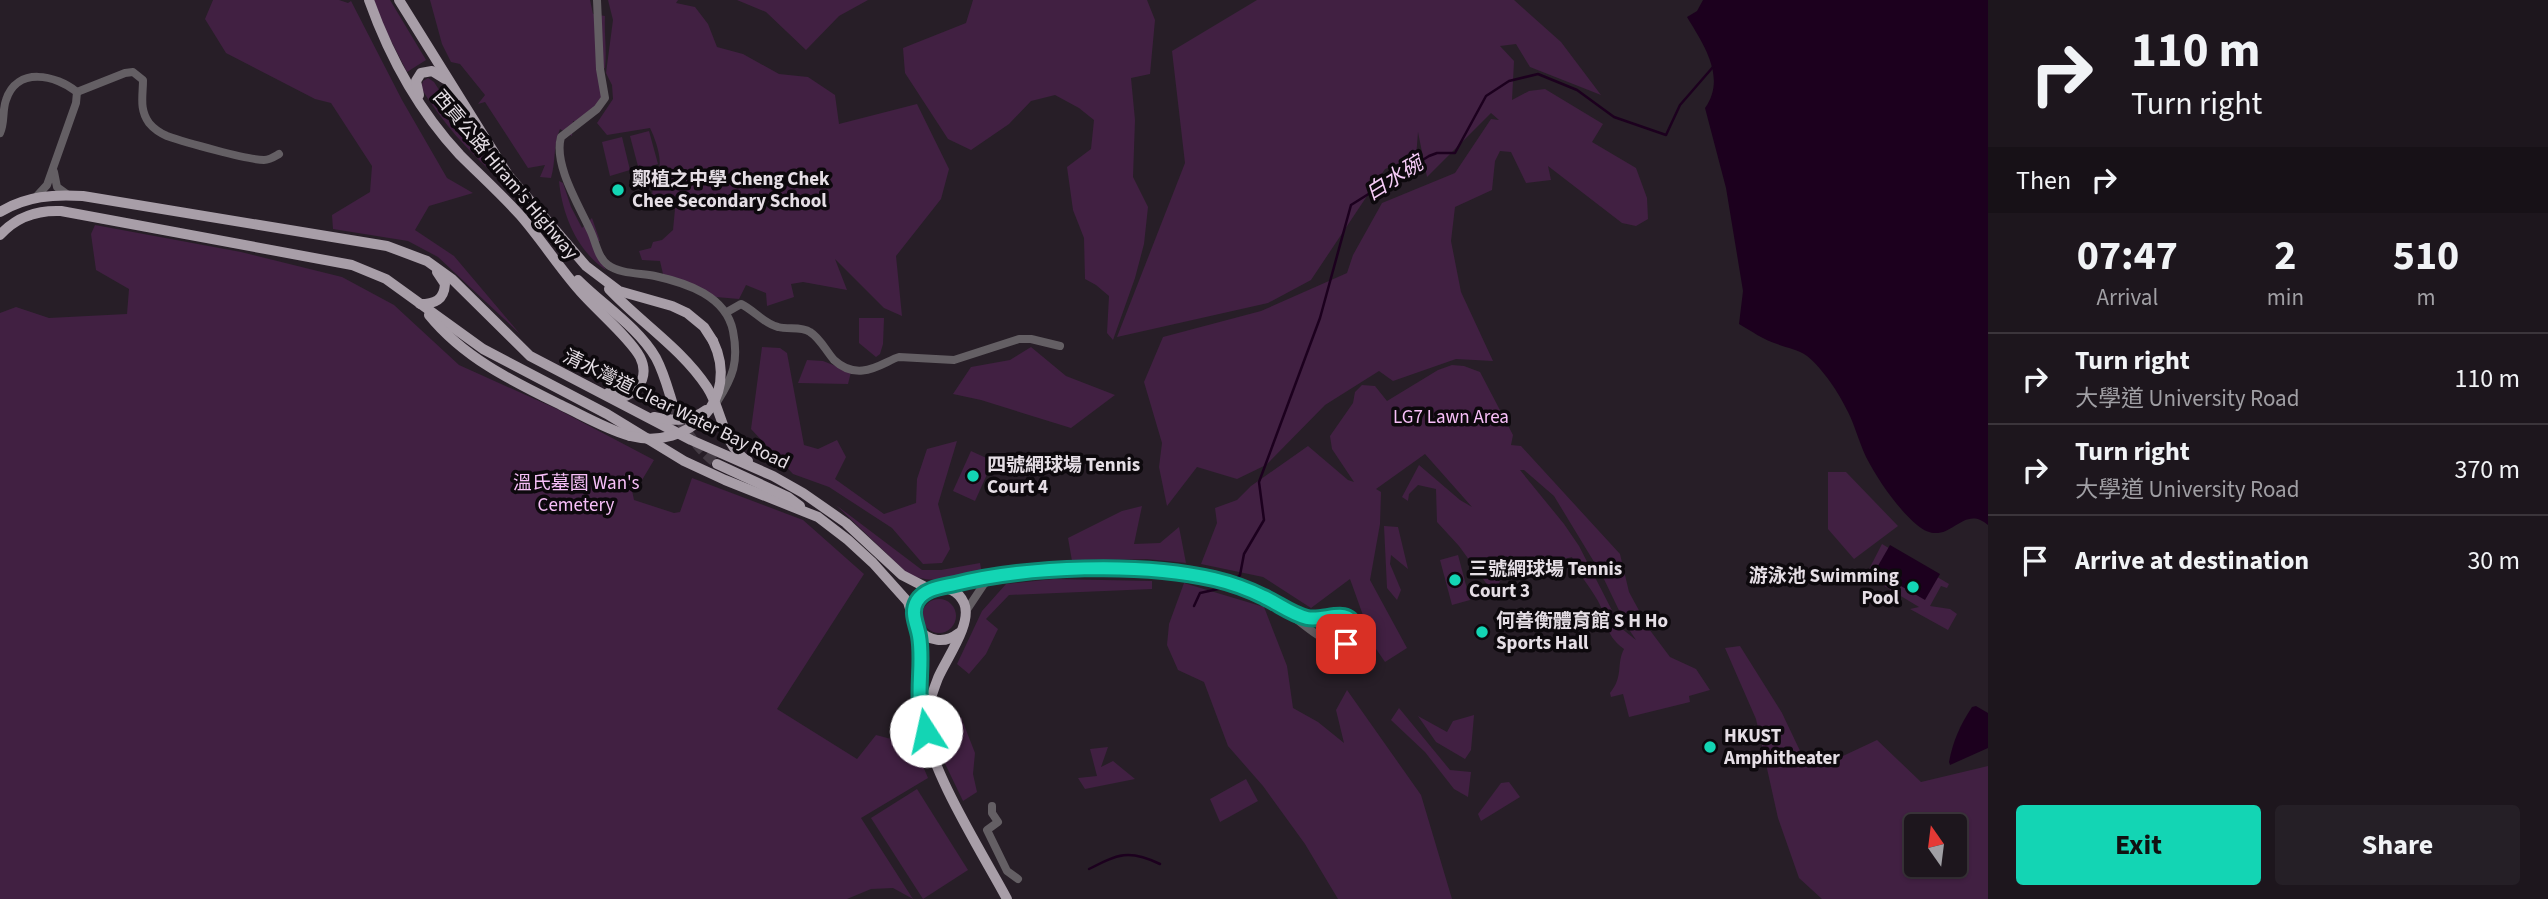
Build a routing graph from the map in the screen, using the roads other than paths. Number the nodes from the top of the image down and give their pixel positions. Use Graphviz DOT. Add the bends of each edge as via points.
graph roads {
  1 [pos="369,0"];
  2 [pos="399,0"];
  3 [pos="597,0"];
  4 [pos="451,84"];
  5 [pos="77,92"];
  6 [pos="428,115"];
  7 [pos="0,133"];
  8 [pos="279,154"];
  9 [pos="53,166"];
  10 [pos="68,195"];
  11 [pos="36,197"];
  12 [pos="0,212"];
  13 [pos="0,235"];
  14 [pos="542,242"];
  15 [pos="426,261"];
  16 [pos="586,266"];
  17 [pos="420,304"];
  18 [pos="727,312"];
  19 [pos="1060,346"];
  20 [pos="593,389"];
  21 [pos="717,402"];
  22 [pos="673,405"];
  23 [pos="640,414"];
  24 [pos="717,464"];
  25 [pos="773,476"];
  26 [pos="812,514"];
  27 [pos="997,575"];
  28 [pos="935,589"];
  29 [pos="966,611"];
  30 [pos="914,613"];
  31 [pos="1292,613"];
  32 [pos="1334,616"];
  33 [pos="964,626"];
  34 [pos="917,628"];
  35 [pos="1327,640"];
  36 [pos="926,721"];
  37 [pos="992,806"];
  38 [pos="1018,879"];
  39 [pos="1007,899"];
  1 -- 6 [label="main road, 西貢公路 Hiram's Highway" via="396,61"];
  2 -- 4 [label="main road, 西貢公路 Hiram's Highway"];
  3 -- 18 [label="street" via="605,98 561,137 571,195 607,265 697,290"];
  4 -- 6 [label="main road" via="432,71 417,76 418,93"];
  4 -- 16 [label="main road, 西貢公路 Hiram's Highway" via="508,175"];
  5 -- 7 [label="street" via="52,78 36,76 21,81 7,97"];
  5 -- 8 [label="street" via="134,72 143,80 144,114 160,133 259,160"];
  5 -- 9 [label="street"];
  6 -- 14 [label="main road, 西貢公路 Hiram's Highway"];
  9 -- 10 [label="street" via="57,187"];
  9 -- 11 [label="street"];
  10 -- 11 [label="main road, 清水灣道 Clear Water Bay Road"];
  10 -- 15 [label="main road, 清水灣道 Clear Water Bay Road" via="387,246"];
  11 -- 12 [label="main road, 清水灣道 Clear Water Bay Road"];
  13 -- 17 [label="main road, 清水灣道 Clear Water Bay Road" via="29,215 67,212 352,265 386,279"];
  14 -- 20 [label="main road, 西貢公路 Hiram's Highway" via="642,362 643,379 630,394"];
  14 -- 22 [label="main road" via="644,342"];
  15 -- 17 [label="main road" via="445,284 437,301"];
  15 -- 20 [label="main road, 清水灣道 Clear Water Bay Road" via="452,279 530,356"];
  16 -- 17 [label="main road, 西貢公路 Hiram's Highway, bridge" via="619,291 672,306 704,327 720,368 718,390 695,425 676,436 654,439 599,424 476,359 444,333"];
  16 -- 21 [label="main road" via="683,356"];
  17 -- 26 [label="main road, 清水灣道 Clear Water Bay Road" via="483,349 694,466"];
  18 -- 19 [label="street" via="741,304 774,326 805,329 844,367 867,370 892,358 957,360 1019,339"];
  18 -- 21 [label="street" via="735,343 735,368"];
  20 -- 23 [label="main road, 清水灣道 Clear Water Bay Road"];
  21 -- 23 [label="main road" via="700,415 674,421"];
  21 -- 25 [label="main road" via="735,452"];
  23 -- 25 [label="main road, 清水灣道 Clear Water Bay Road"];
  24 -- 26 [label="main road" via="788,497"];
  25 -- 28 [label="main road, 清水灣道 Clear Water Bay Road" via="846,523 902,575"];
  26 -- 30 [label="main road, 清水灣道 Clear Water Bay Road" via="873,563"];
  27 -- 28 [label="street"];
  27 -- 29 [label="street" via="984,584"];
  27 -- 31 [label="street" via="1107,570 1186,573 1238,586"];
  28 -- 29 [label="main road, 清水灣道 Clear Water Bay Road" via="960,597"];
  28 -- 30 [label="main road" via="917,601"];
  29 -- 33 [label="main road, 清水灣道 Clear Water Bay Road"];
  30 -- 34 [label="main road, 清水灣道 Clear Water Bay Road"];
  31 -- 32 [label="street" via="1315,620"];
  31 -- 35 [label="street"];
  32 -- 35 [label="street" via="1324,629"];
  32 -- 35 [label="street" via="1349,618 1355,633 1341,646"];
  33 -- 34 [label="main road" via="954,637 940,640 928,638"];
  33 -- 36 [label="main road, 清水灣道 Clear Water Bay Road" via="938,678"];
  34 -- 36 [label="main road, 清水灣道 Clear Water Bay Road" via="920,708"];
  36 -- 39 [label="main road, 清水灣道 Clear Water Bay Road" via="933,756 952,798"];
  37 -- 38 [label="street" via="998,822 987,830 1007,871"];
}
